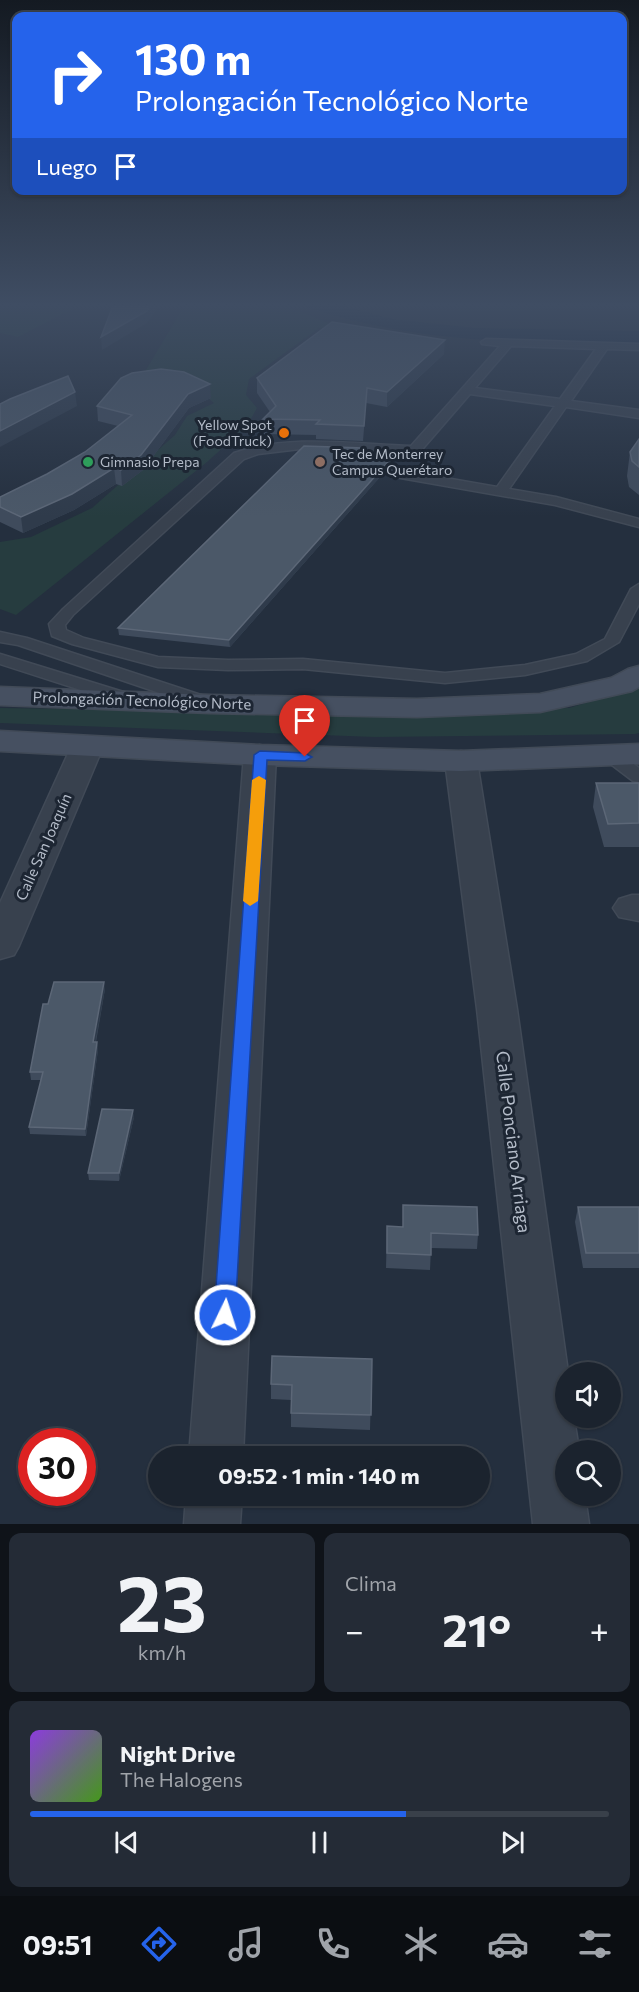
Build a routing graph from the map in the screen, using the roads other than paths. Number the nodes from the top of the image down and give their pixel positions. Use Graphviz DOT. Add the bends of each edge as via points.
graph roads {
  1 [pos="481,374"];
  2 [pos="584,374"];
  3 [pos="467,390"];
  4 [pos="563,404"];
  5 [pos="639,414"];
  6 [pos="639,424"];
  7 [pos="394,473"];
  8 [pos="564,489"];
  9 [pos="501,491"];
  10 [pos="556,501"];
  11 [pos="639,524"];
  12 [pos="639,588"];
  13 [pos="0,637"];
  14 [pos="0,659"];
  15 [pos="639,675"];
  16 [pos="0,696"];
  17 [pos="134,701"];
  18 [pos="210,704"];
  19 [pos="0,741"];
  20 [pos="87,747"];
  21 [pos="625,754"];
  22 [pos="260,755"];
  23 [pos="461,761"];
  24 [pos="639,777"];
  25 [pos="0,946"];
  26 [pos="217,1446"];
  27 [pos="213,1506"];
  28 [pos="212,1524"];
  29 [pos="561,1524"];
  1 -- 3 [label="lane"];
  2 -- 4 [label="lane"];
  3 -- 4 [label="lane"];
  3 -- 12 [label="lane" via="414,450 300,446 262,448 239,456 57,624 58,633 158,662 303,664 445,678 525,670 581,658 611,642"];
  4 -- 5 [label="lane"];
  4 -- 6 [label="lane" via="586,414"];
  4 -- 9 [label="lane"];
  7 -- 9 [label="lane"];
  8 -- 10 [label="lane"];
  9 -- 10 [label="lane"];
  10 -- 11 [label="lane"];
  13 -- 18 [label="lane"];
  14 -- 17 [label="lane"];
  15 -- 18 [label="main road, Prolongación Tecnológico Norte" via="621,685 540,703 417,708"];
  16 -- 17 [label="main road, Prolongación Tecnológico Norte"];
  17 -- 18 [label="main road, Prolongación Tecnológico Norte"];
  19 -- 20 [label="main road"];
  20 -- 22 [label="main road"];
  20 -- 25 [label="street, Calle San Joaquín"];
  21 -- 23 [label="main road"];
  21 -- 24 [label="lane"];
  22 -- 23 [label="main road"];
  22 -- 26 [label="street"];
  23 -- 29 [label="street, Calle Ponciano Arriaga"];
  27 -- 28 [label="street"];
}
